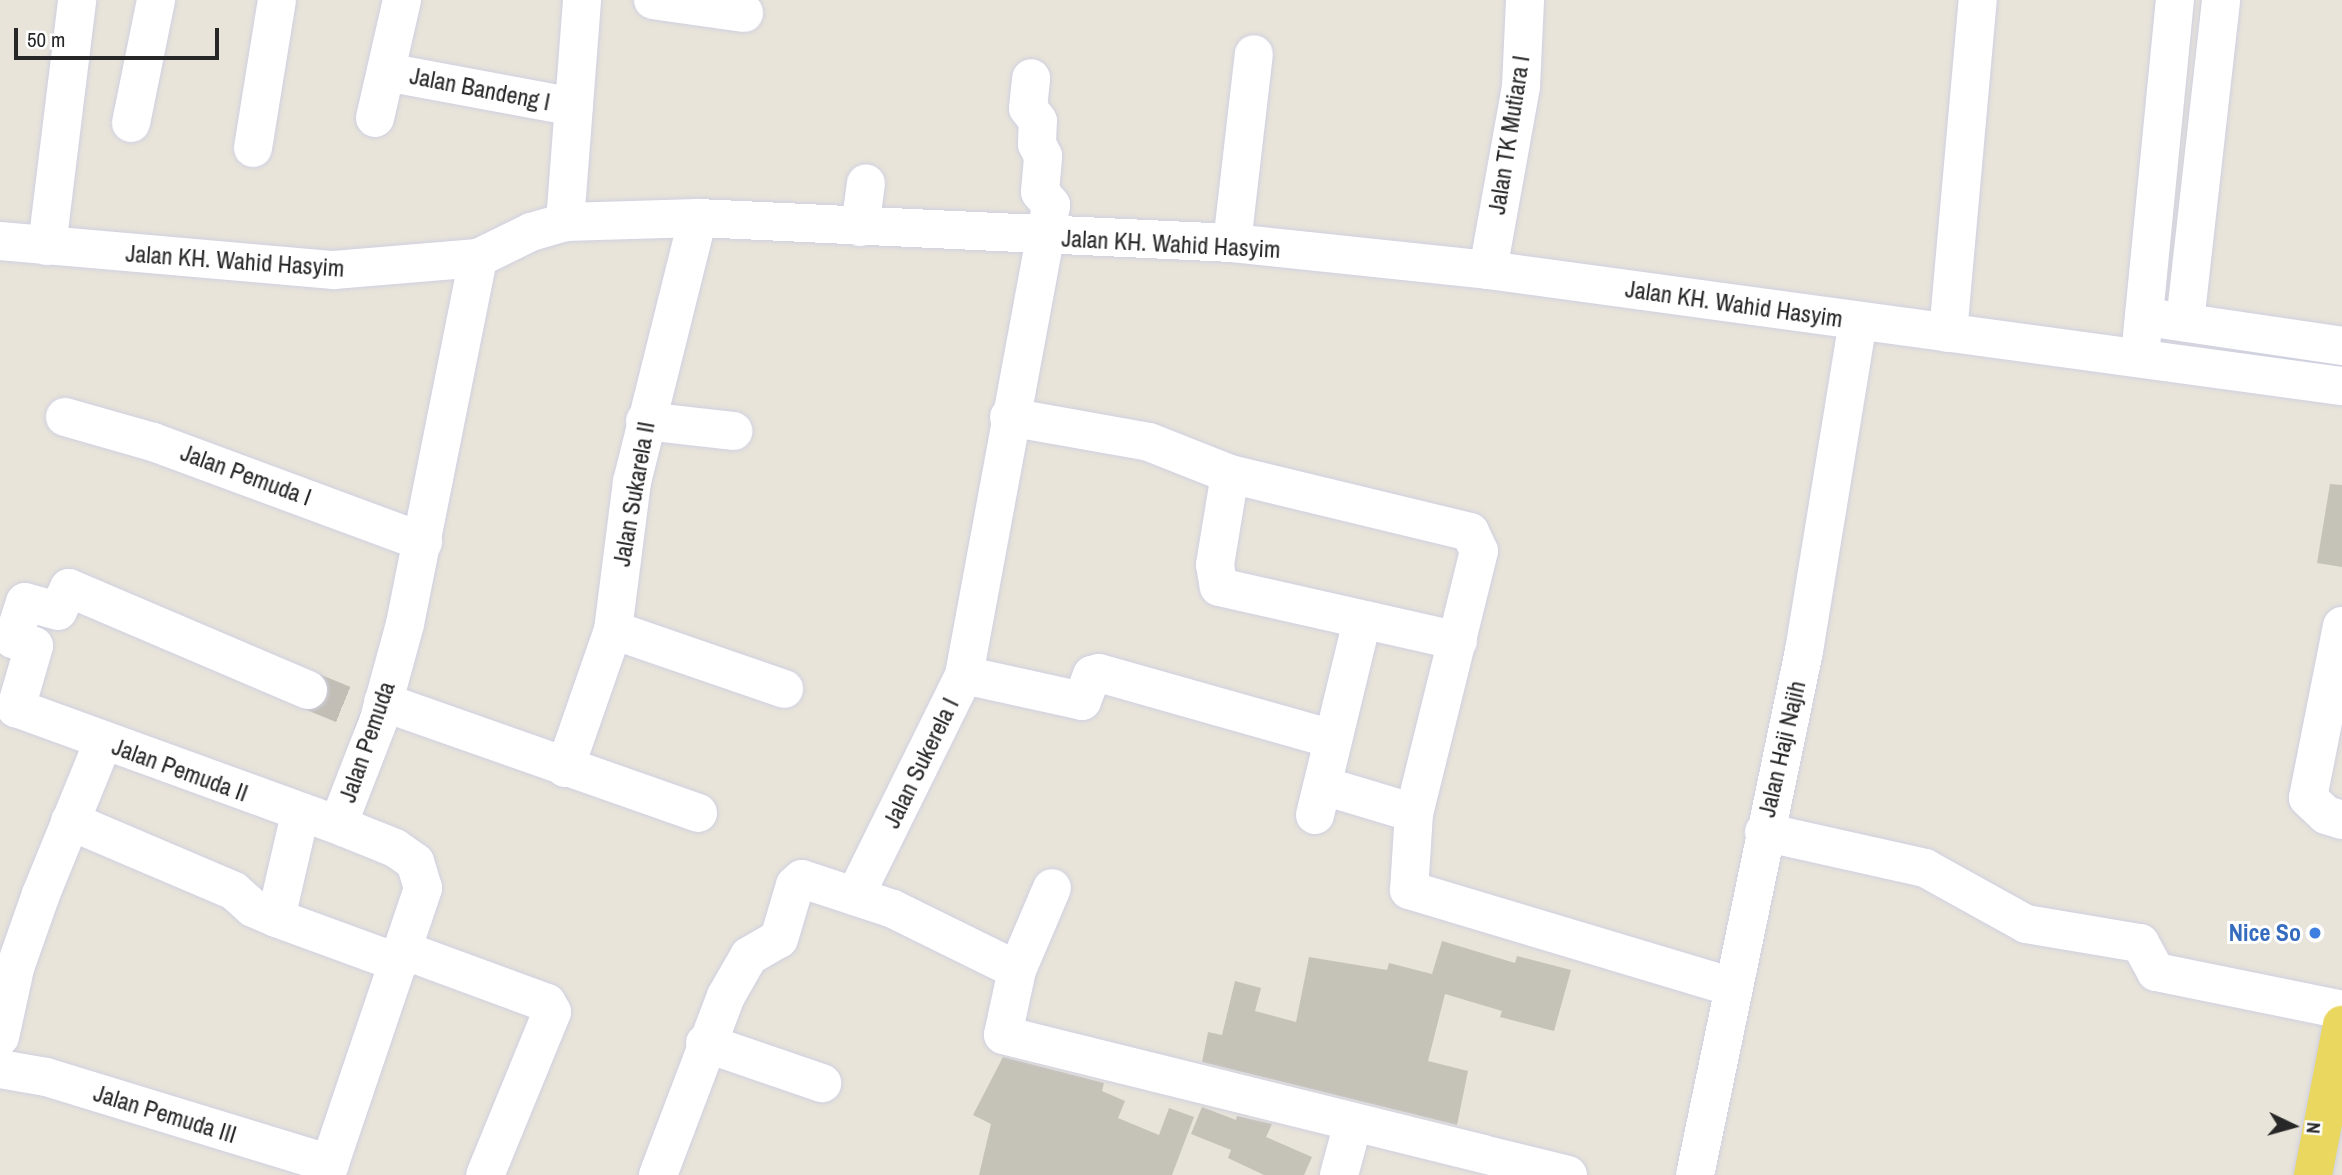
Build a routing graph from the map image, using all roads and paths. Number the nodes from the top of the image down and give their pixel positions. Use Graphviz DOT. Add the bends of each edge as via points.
graph roads {
  1 [pos="76,0"];
  2 [pos="156,0"];
  3 [pos="277,0"];
  4 [pos="402,0"];
  5 [pos="582,0"];
  6 [pos="653,0"];
  7 [pos="1525,0"];
  8 [pos="1978,0"];
  9 [pos="2175,0"];
  10 [pos="2221,0"];
  11 [pos="744,13"];
  12 [pos="1254,54"];
  13 [pos="386,72"];
  14 [pos="1031,78"];
  15 [pos="574,107"];
  16 [pos="375,118"];
  17 [pos="131,123"];
  18 [pos="254,148"];
  19 [pos="866,183"];
  20 [pos="698,218"];
  21 [pos="565,222"];
  22 [pos="860,228"];
  23 [pos="1046,238"];
  24 [pos="0,242"];
  25 [pos="1232,243"];
  26 [pos="47,246"];
  27 [pos="478,258"];
  28 [pos="1488,270"];
  29 [pos="2144,317"];
  30 [pos="1858,321"];
  31 [pos="2185,322"];
  32 [pos="1948,334"];
  33 [pos="2342,346"];
  34 [pos="2140,356"];
  35 [pos="2342,386"];
  36 [pos="65,417"];
  37 [pos="1009,417"];
  38 [pos="645,421"];
  39 [pos="733,431"];
  40 [pos="1230,474"];
  41 [pos="423,542"];
  42 [pos="1362,620"];
  43 [pos="2342,626"];
  44 [pos="613,630"];
  45 [pos="1458,641"];
  46 [pos="964,675"];
  47 [pos="784,689"];
  48 [pos="308,690"];
  49 [pos="378,712"];
  50 [pos="1332,739"];
  51 [pos="103,742"];
  52 [pos="565,768"];
  53 [pos="698,813"];
  54 [pos="1414,813"];
  55 [pos="300,814"];
  56 [pos="2342,820"];
  57 [pos="70,821"];
  58 [pos="345,828"];
  59 [pos="1764,831"];
  60 [pos="1052,888"];
  61 [pos="855,896"];
  62 [pos="276,918"];
  63 [pos="401,957"];
  64 [pos="1017,970"];
  65 [pos="1732,987"];
  66 [pos="2342,1010"];
  67 [pos="2342,1025"];
  68 [pos="0,1037"];
  69 [pos="705,1043"];
  70 [pos="0,1069"];
  71 [pos="822,1083"];
  72 [pos="1353,1123"];
  73 [pos="328,1169"];
  74 [pos="485,1175"];
  75 [pos="658,1175"];
  76 [pos="1339,1175"];
  77 [pos="1568,1175"];
  78 [pos="1695,1175"];
  79 [pos="2313,1175"];
  1 -- 26 [label="street"];
  2 -- 17 [label="street"];
  3 -- 18 [label="street"];
  4 -- 13 [label="street"];
  5 -- 15 [label="street"];
  6 -- 11 [label="street"];
  7 -- 28 [label="street, Jalan TK Mutiara I" via="1521,86"];
  8 -- 32 [label="street"];
  9 -- 29 [label="street"];
  10 -- 31 [label="street"];
  12 -- 25 [label="street"];
  13 -- 15 [label="street, Jalan Bandeng I"];
  13 -- 16 [label="street"];
  14 -- 23 [label="street, Jalan Sukerela I" via="1028,108 1038,121 1037,144 1043,156 1040,192 1051,205"];
  15 -- 21 [label="street"];
  19 -- 22 [label="street"];
  20 -- 21 [label="street, Jalan KH. Wahid Hasyim"];
  20 -- 22 [label="street, Jalan KH. Wahid Hasyim"];
  20 -- 38 [label="street, Jalan Sukarela II"];
  21 -- 27 [label="street, Jalan KH. Wahid Hasyim" via="530,232"];
  22 -- 23 [label="street, Jalan KH. Wahid Hasyim"];
  23 -- 25 [label="street, Jalan KH. Wahid Hasyim"];
  23 -- 37 [label="street, Jalan Sukerela I"];
  24 -- 26 [label="street, Jalan KH. Wahid Hasyim"];
  25 -- 28 [label="street, Jalan KH. Wahid Hasyim"];
  26 -- 27 [label="street, Jalan KH. Wahid Hasyim" via="291,269"];
  27 -- 41 [label="street, Jalan Pemuda"];
  28 -- 30 [label="street, Jalan KH. Wahid Hasyim"];
  29 -- 31 [label="street"];
  29 -- 34 [label="street"];
  30 -- 32 [label="street, Jalan KH. Wahid Hasyim"];
  30 -- 59 [label="street, Jalan Haji Najih" via="1804,651"];
  31 -- 33 [label="street"];
  32 -- 34 [label="street, Jalan KH. Wahid Hasyim"];
  34 -- 35 [label="street, Jalan KH. Wahid Hasyim"];
  36 -- 41 [label="street, Jalan Pemuda I" via="153,442"];
  37 -- 40 [label="street" via="1149,442"];
  37 -- 46 [label="street, Jalan Sukerela I"];
  38 -- 39 [label="street"];
  38 -- 44 [label="street, Jalan Sukarela II" via="632,482"];
  40 -- 42 [label="street" via="1215,565 1219,587"];
  40 -- 45 [label="street" via="1470,532 1479,551"];
  41 -- 49 [label="street, Jalan Pemuda"];
  42 -- 45 [label="street"];
  42 -- 50 [label="street"];
  43 -- 56 [label="street" via="2308,798 2326,815"];
  44 -- 47 [label="street"];
  44 -- 52 [label="street, Jalan Sukarela II"];
  45 -- 54 [label="street"];
  46 -- 50 [label="street" via="1082,701 1092,675 1099,673"];
  46 -- 61 [label="street, Jalan Sukerela I"];
  48 -- 51 [label="street, Jalan Pemuda II" via="69,587 58,611 25,602 13,639 34,646 16,708"];
  49 -- 52 [label="street"];
  49 -- 58 [label="street, Jalan Pemuda" via="343,812"];
  50 -- 54 [label="street" via="1320,800"];
  51 -- 55 [label="street, Jalan Pemuda II"];
  51 -- 57 [label="street"];
  52 -- 53 [label="street"];
  54 -- 65 [label="street" via="1407,880 1416,896"];
  55 -- 58 [label="street, Jalan Pemuda II"];
  55 -- 62 [label="street"];
  57 -- 62 [label="street" via="234,891 253,908"];
  57 -- 68 [label="street" via="15,968"];
  58 -- 63 [label="street, Jalan Pemuda" via="395,848 415,862 423,888"];
  59 -- 65 [label="street, Jalan Haji Najih"];
  59 -- 66 [label="street" via="1925,868 2026,924 2140,943 2156,972"];
  60 -- 64 [label="street"];
  61 -- 64 [label="street" via="893,909"];
  61 -- 69 [label="street" via="802,879 795,885 779,939 749,956"];
  62 -- 63 [label="street"];
  63 -- 73 [label="street, Jalan Pemuda"];
  63 -- 74 [label="street" via="547,1003 552,1012"];
  64 -- 72 [label="street" via="1003,1035"];
  65 -- 78 [label="street, Jalan Haji Najih"];
  67 -- 79 [label="main road"];
  69 -- 71 [label="street"];
  69 -- 75 [label="street"];
  70 -- 73 [label="street, Jalan Pemuda III" via="46,1077"];
  72 -- 76 [label="street"];
  72 -- 77 [label="street"];
}
